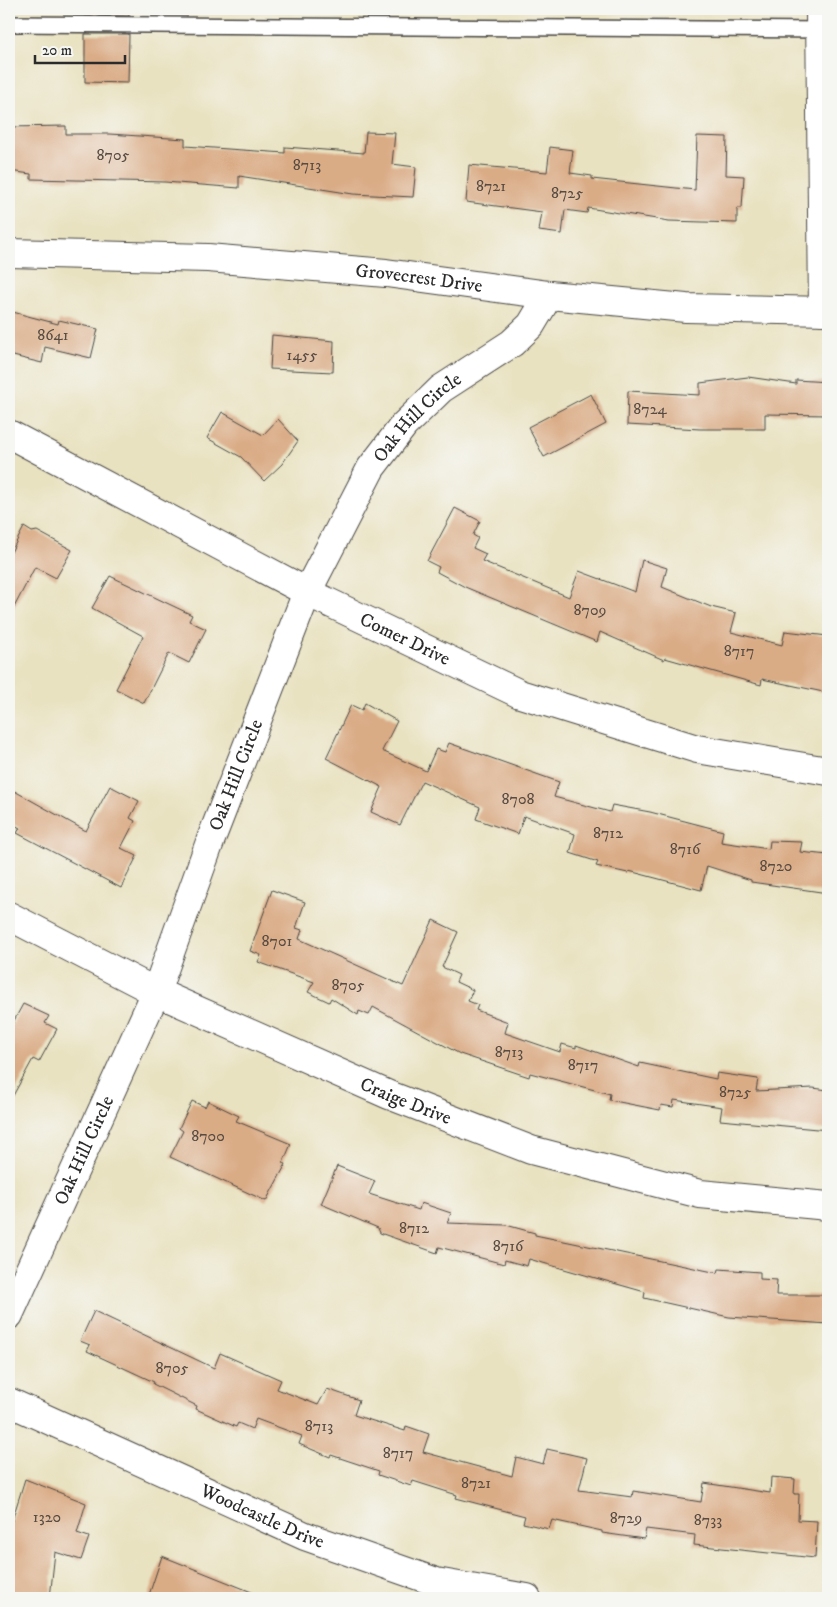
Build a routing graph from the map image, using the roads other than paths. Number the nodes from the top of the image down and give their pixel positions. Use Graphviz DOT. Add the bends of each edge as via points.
graph roads {
  1 [pos="823,23"];
  2 [pos="9,24"];
  3 [pos="9,253"];
  4 [pos="548,295"];
  5 [pos="826,311"];
  6 [pos="9,434"];
  7 [pos="307,592"];
  8 [pos="828,771"];
  9 [pos="9,916"];
  10 [pos="156,992"];
  11 [pos="828,1206"];
  12 [pos="9,1315"];
  13 [pos="9,1402"];
  14 [pos="526,1598"];
  1 -- 2 [label="lane"];
  1 -- 5 [label="street"];
  3 -- 4 [label="street, Grovecrest Drive" via="208,258 386,272"];
  4 -- 5 [label="street, Grovecrest Drive" via="686,308"];
  4 -- 7 [label="street, Oak Hill Circle" via="531,326 512,344 441,389 404,425 371,468"];
  6 -- 7 [label="street, Comer Drive"];
  7 -- 8 [label="street, Comer Drive" via="520,694 697,748"];
  7 -- 10 [label="street, Oak Hill Circle"];
  9 -- 10 [label="street, Craige Drive"];
  10 -- 11 [label="street, Craige Drive" via="389,1095 531,1150 700,1194"];
  10 -- 12 [label="street, Oak Hill Circle"];
  13 -- 14 [label="street, Woodcastle Drive" via="305,1536 436,1582"];
}
